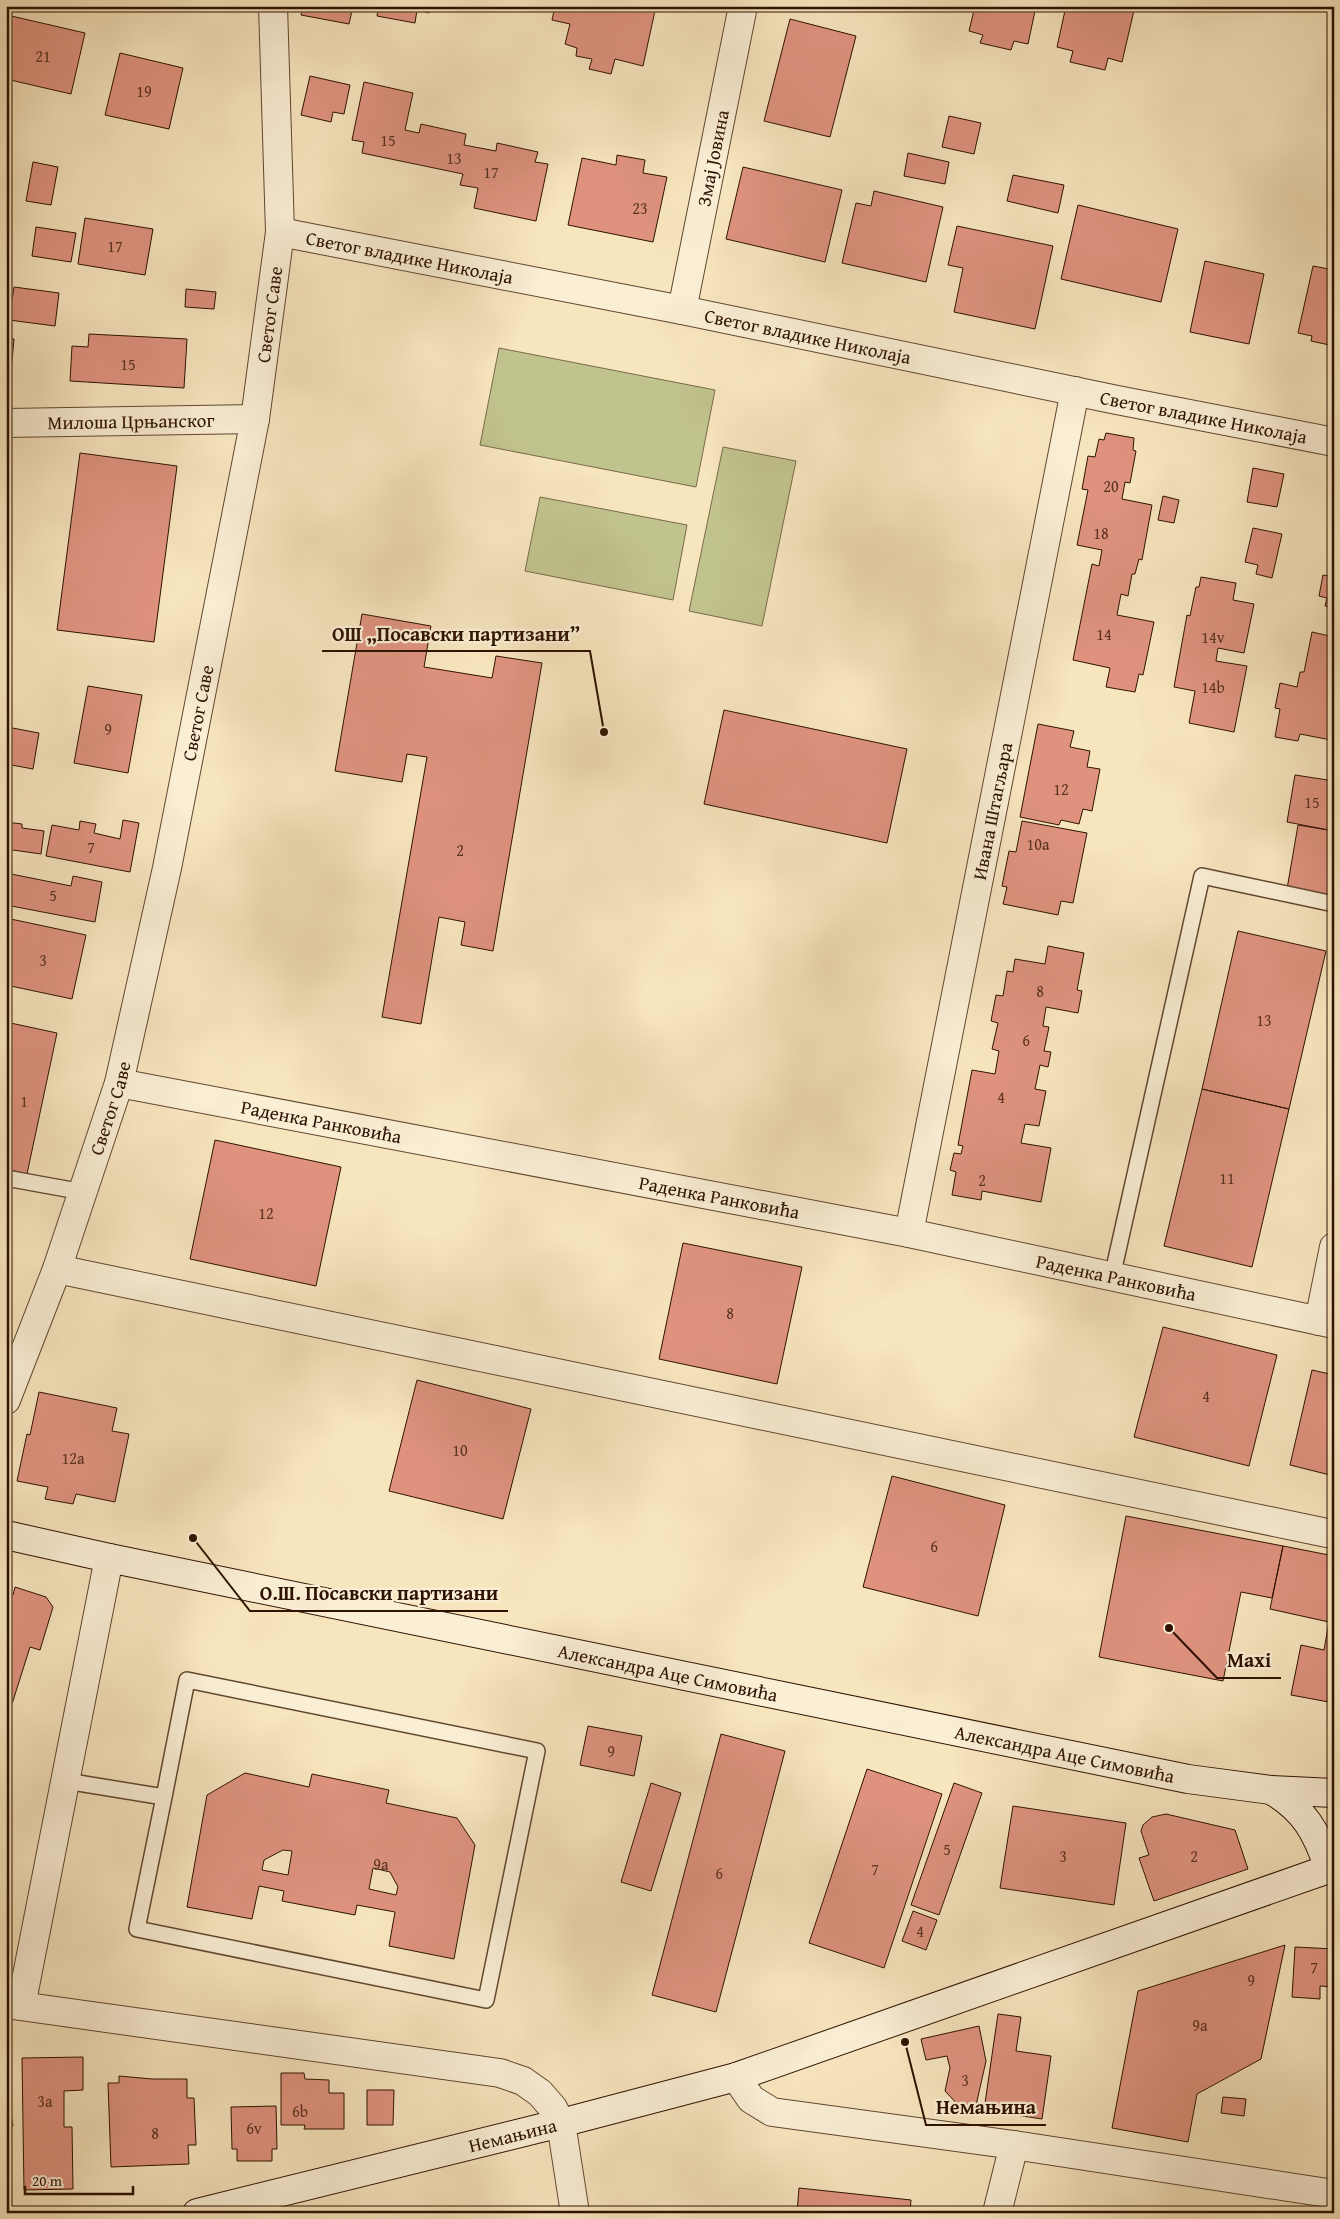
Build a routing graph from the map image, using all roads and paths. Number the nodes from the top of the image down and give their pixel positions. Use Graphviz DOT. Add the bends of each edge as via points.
graph roads {
  1 [pos="274,6"];
  2 [pos="743,6"];
  3 [pos="280,232"];
  4 [pos="682,310"];
  5 [pos="1075,391"];
  6 [pos="255,419"];
  7 [pos="6,423"];
  8 [pos="1334,442"];
  9 [pos="1334,904"];
  10 [pos="119,1083"];
  11 [pos="6,1178"];
  12 [pos="83,1192"];
  13 [pos="909,1233"];
  14 [pos="1334,1247"];
  15 [pos="57,1269"];
  16 [pos="1112,1277"];
  17 [pos="1326,1322"];
  18 [pos="6,1400"];
  19 [pos="1327,1533"];
  20 [pos="6,1535"];
  21 [pos="109,1558"];
  22 [pos="66,1781"];
  23 [pos="1271,1790"];
  24 [pos="1334,1792"];
  25 [pos="164,1797"];
  26 [pos="1331,1868"];
  27 [pos="14,2005"];
  28 [pos="736,2077"];
  29 [pos="561,2123"];
  30 [pos="1014,2145"];
  31 [pos="1334,2194"];
  32 [pos="197,2213"];
  33 [pos="575,2213"];
  34 [pos="997,2213"];
  1 -- 3 [label="street, Светог Саве"];
  2 -- 4 [label="street, Змај Јовина"];
  3 -- 4 [label="street, Светог владике Николаја"];
  3 -- 6 [label="street, Светог Саве"];
  4 -- 5 [label="street, Светог владике Николаја"];
  5 -- 8 [label="street, Светог владике Николаја"];
  5 -- 13 [label="street, Ивана Штагљара"];
  6 -- 7 [label="street, Милоша Црњанског"];
  6 -- 10 [label="street, Светог Саве" via="167,868"];
  9 -- 16 [label="lane" via="1202,876"];
  10 -- 12 [label="street, Светог Саве"];
  10 -- 13 [label="street, Раденка Ранковића"];
  11 -- 12 [label="lane"];
  12 -- 15 [label="street, Светог Саве"];
  13 -- 16 [label="street, Раденка Ранковића"];
  14 -- 17 [label="street, Раденка Ранковића"];
  15 -- 18 [label="street, Светог Саве"];
  15 -- 19 [label="street"];
  16 -- 17 [label="street, Раденка Ранковића"];
  20 -- 21 [label="street, Александра Аце Симовића"];
  21 -- 22 [label="street"];
  21 -- 23 [label="street, Александра Аце Симовића" via="1188,1779"];
  22 -- 25 [label="lane"];
  22 -- 27 [label="street"];
  23 -- 24 [label="street, Александра Аце Симовића"];
  23 -- 26 [label="street" via="1288,1800 1307,1820"];
  25 -- 25 [label="lane" via="187,1680 537,1751 486,2000 137,1929"];
  26 -- 28 [label="street, Немањина"];
  27 -- 29 [label="street" via="500,2073 523,2081 540,2093"];
  28 -- 29 [label="street, Немањина"];
  28 -- 30 [label="street" via="751,2099 772,2112"];
  29 -- 32 [label="street, Немањина"];
  29 -- 33 [label="street"];
  30 -- 31 [label="street"];
  30 -- 34 [label="street"];
}
